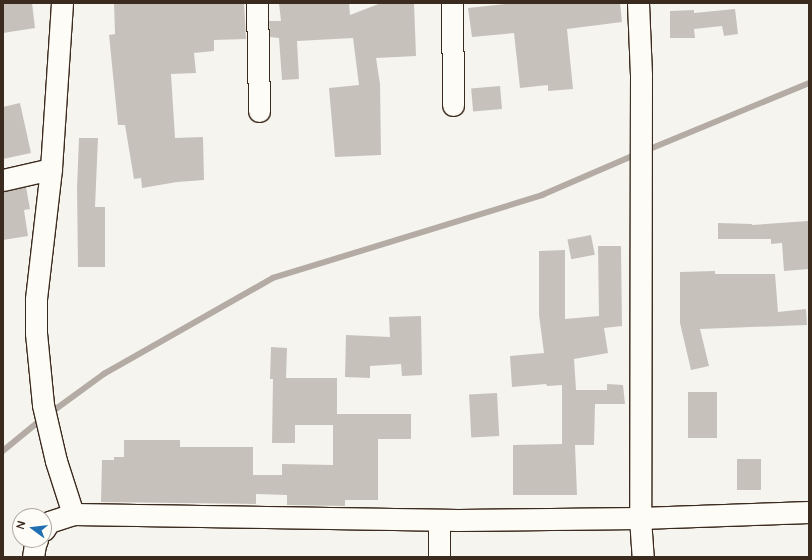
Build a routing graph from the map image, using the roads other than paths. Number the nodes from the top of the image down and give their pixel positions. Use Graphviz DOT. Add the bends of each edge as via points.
graph roads {
  1 [pos="62,3"];
  2 [pos="257,3"];
  3 [pos="452,3"];
  4 [pos="638,3"];
  5 [pos="453,105"];
  6 [pos="258,111"];
  7 [pos="51,169"];
  8 [pos="3,180"];
  9 [pos="809,512"];
  10 [pos="73,514"];
  11 [pos="640,518"];
  12 [pos="439,520"];
  13 [pos="52,521"];
  14 [pos="439,557"];
  15 [pos="643,557"];
  1 -- 7 [label="street"];
  2 -- 6 [label="street"];
  3 -- 5 [label="street"];
  4 -- 11 [label="street" via="641,74"];
  7 -- 8 [label="street"];
  7 -- 10 [label="street" via="36,299 36,333 43,405 56,461"];
  9 -- 11 [label="street"];
  10 -- 12 [label="street"];
  10 -- 13 [label="street"];
  11 -- 12 [label="street"];
  11 -- 15 [label="street"];
  12 -- 14 [label="street"];
}
